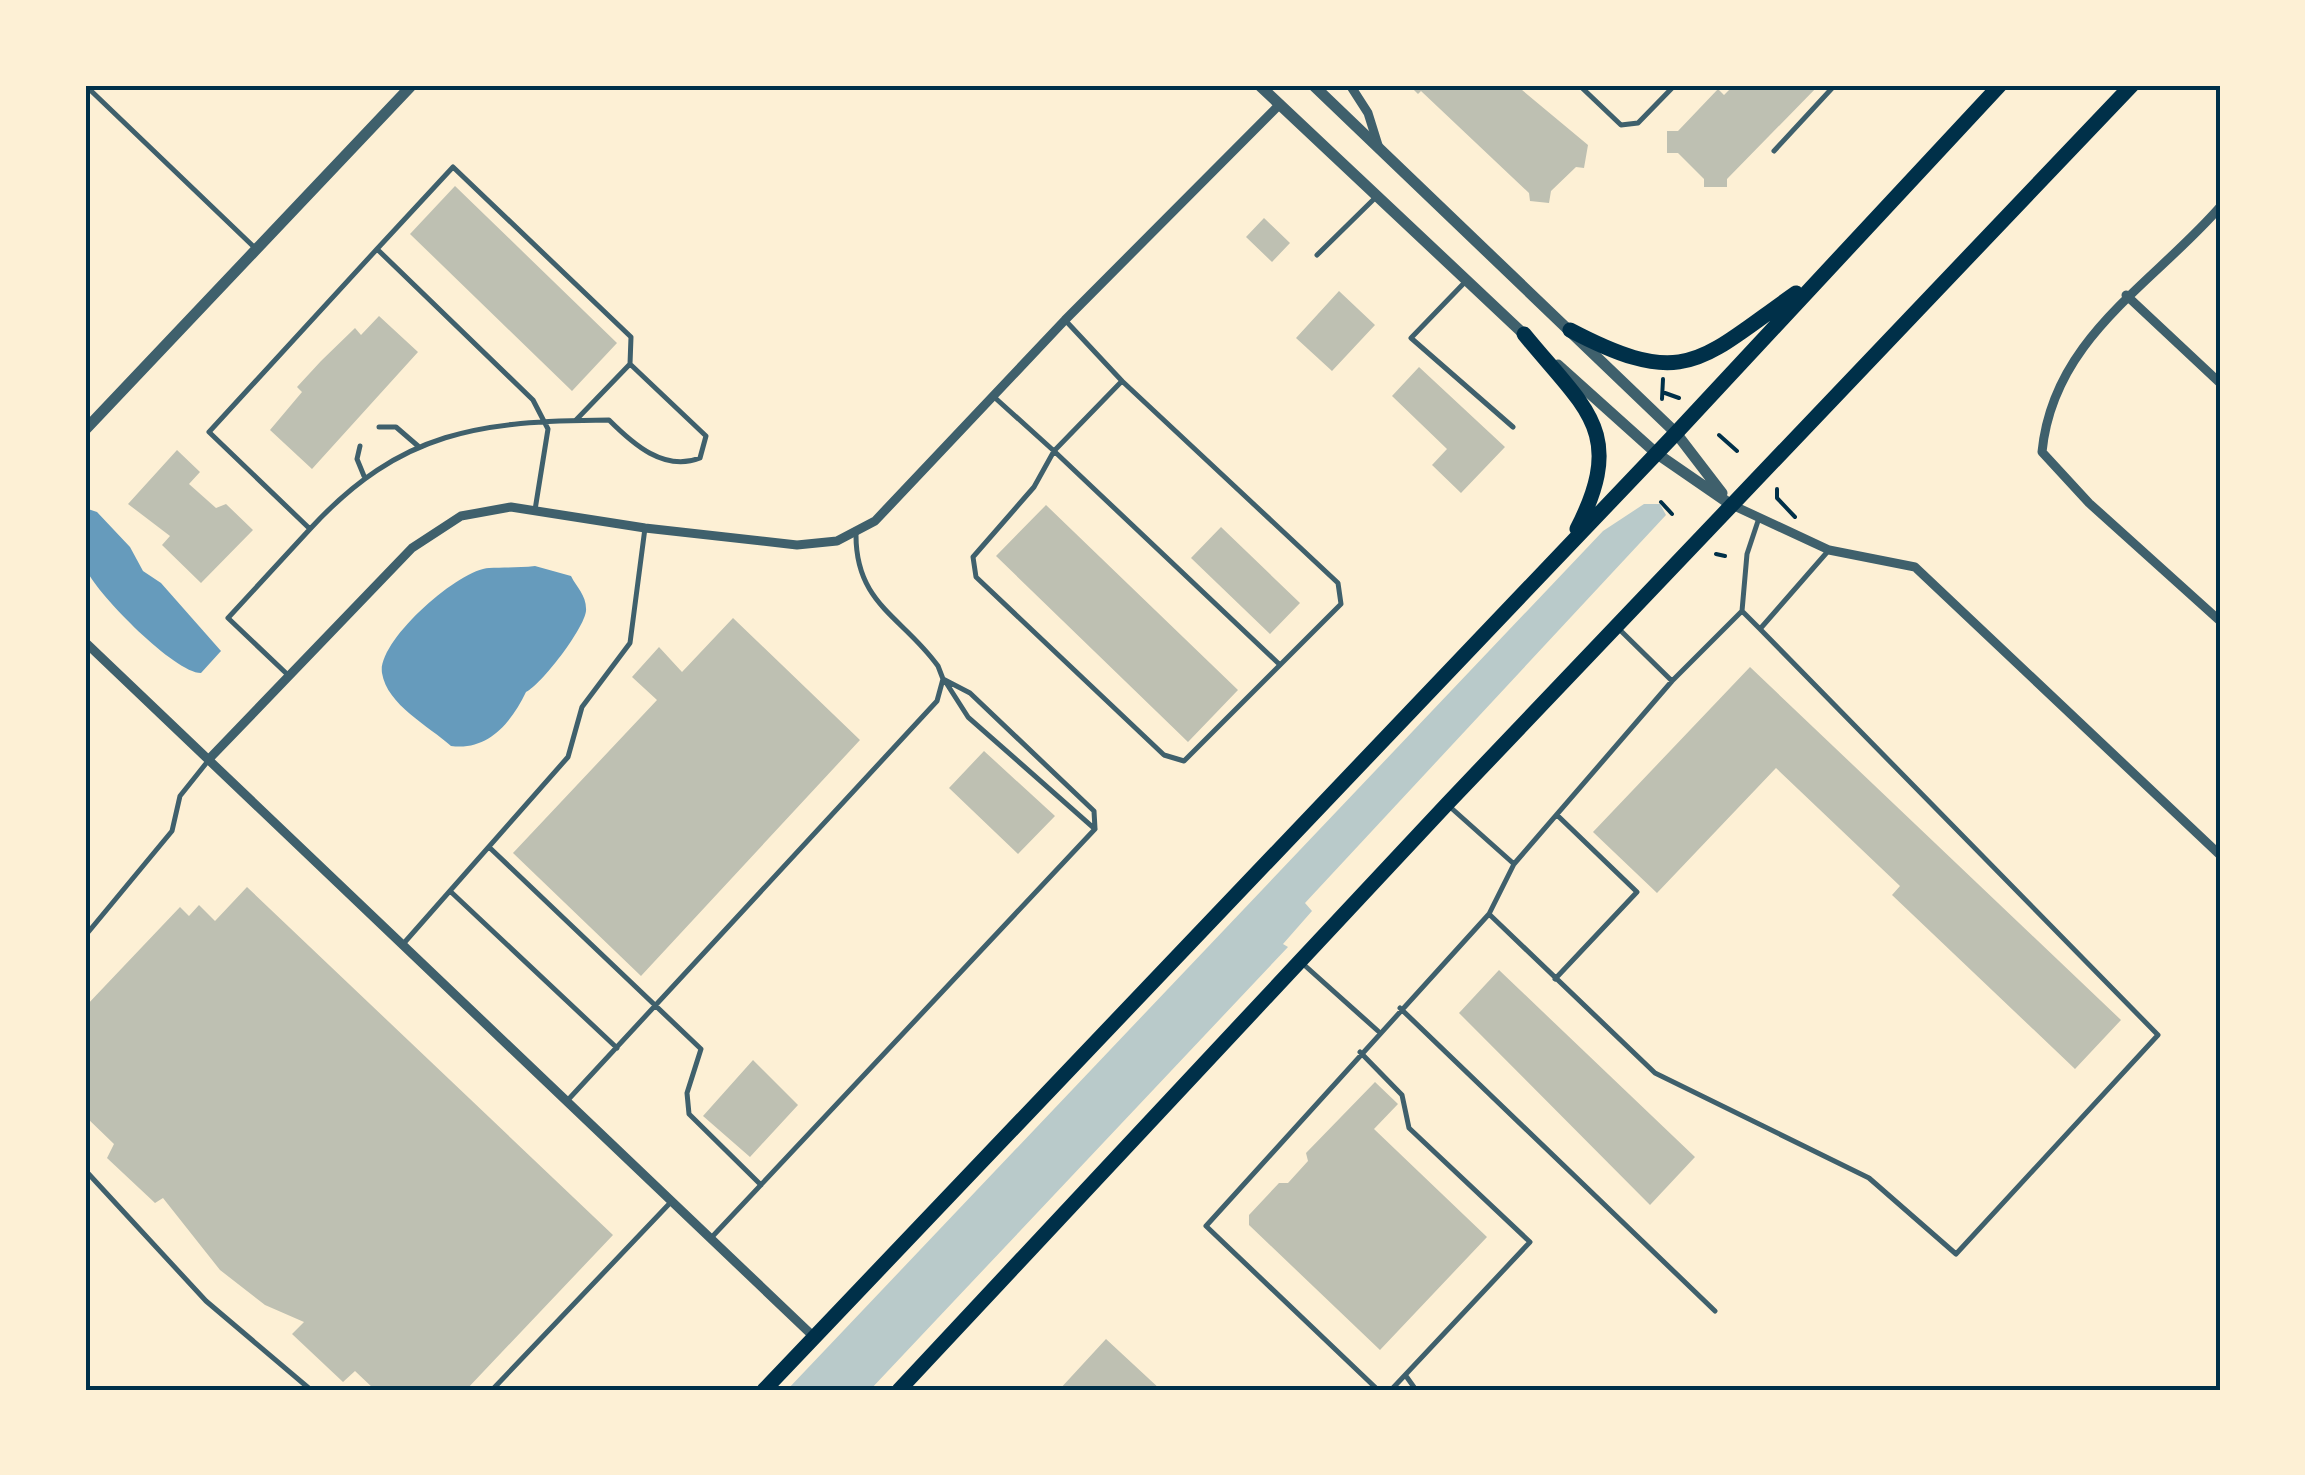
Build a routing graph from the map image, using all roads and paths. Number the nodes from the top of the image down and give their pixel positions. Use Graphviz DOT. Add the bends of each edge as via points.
graph roads {
  1 [pos="412,85"];
  2 [pos="1259,85"];
  3 [pos="1312,85"];
  4 [pos="1350,85"];
  5 [pos="1578,85"];
  6 [pos="1674,85"];
  7 [pos="1835,85"];
  8 [pos="2000,85"];
  9 [pos="2132,85"];
  10 [pos="85,86"];
  11 [pos="1280,104"];
  12 [pos="1378,148"];
  13 [pos="1774,151"];
  14 [pos="1375,198"];
  15 [pos="2220,207"];
  16 [pos="255,248"];
  17 [pos="377,249"];
  18 [pos="1317,255"];
  19 [pos="1820,276"];
  20 [pos="1466,281"];
  21 [pos="2126,295"];
  22 [pos="1065,320"];
  23 [pos="1570,330"];
  24 [pos="1524,334"];
  25 [pos="630,364"];
  26 [pos="1662,375"];
  27 [pos="1122,381"];
  28 [pos="2220,383"];
  29 [pos="993,396"];
  30 [pos="1679,398"];
  31 [pos="576,420"];
  32 [pos="544,421"];
  33 [pos="379,427"];
  34 [pos="1513,427"];
  35 [pos="85,430"];
  36 [pos="1676,432"];
  37 [pos="1719,434"];
  38 [pos="360,446"];
  39 [pos="418,446"];
  40 [pos="1054,450"];
  41 [pos="1737,452"];
  42 [pos="1656,453"];
  43 [pos="364,476"];
  44 [pos="1778,489"];
  45 [pos="1661,502"];
  46 [pos="1730,504"];
  47 [pos="535,510"];
  48 [pos="1672,514"];
  49 [pos="1759,518"];
  50 [pos="1798,520"];
  51 [pos="645,528"];
  52 [pos="310,529"];
  53 [pos="856,533"];
  54 [pos="1569,544"];
  55 [pos="1830,550"];
  56 [pos="1716,554"];
  57 [pos="1725,556"];
  58 [pos="1742,611"];
  59 [pos="2220,621"];
  60 [pos="1618,628"];
  61 [pos="1760,629"];
  62 [pos="85,642"];
  63 [pos="1278,663"];
  64 [pos="288,674"];
  65 [pos="943,679"];
  66 [pos="1672,681"];
  67 [pos="209,759"];
  68 [pos="1446,804"];
  69 [pos="1557,814"];
  70 [pos="1095,830"];
  71 [pos="490,848"];
  72 [pos="2220,854"];
  73 [pos="1514,864"];
  74 [pos="450,891"];
  75 [pos="1489,914"];
  76 [pos="85,936"];
  77 [pos="402,945"];
  78 [pos="1300,961"];
  79 [pos="1555,978"];
  80 [pos="657,1006"];
  81 [pos="1400,1008"];
  82 [pos="1378,1032"];
  83 [pos="617,1048"];
  84 [pos="1360,1052"];
  85 [pos="566,1102"];
  86 [pos="85,1170"];
  87 [pos="761,1185"];
  88 [pos="670,1203"];
  89 [pos="709,1240"];
  90 [pos="1715,1311"];
  91 [pos="814,1337"];
  92 [pos="1405,1375"];
  93 [pos="311,1390"];
  94 [pos="492,1390"];
  95 [pos="764,1390"];
  96 [pos="899,1390"];
  97 [pos="1378,1390"];
  98 [pos="1392,1390"];
  99 [pos="1416,1390"];
  1 -- 16 [label="street"];
  2 -- 11 [label="street"];
  3 -- 12 [label="street"];
  4 -- 12 [label="street" via="1368,113"];
  5 -- 6 [label="lane" via="1622,126 1638,123"];
  7 -- 13 [label="lane"];
  8 -- 19 [label="highway"];
  9 -- 46 [label="highway"];
  10 -- 16 [label="lane"];
  11 -- 14 [label="street"];
  11 -- 22 [label="street"];
  12 -- 23 [label="street"];
  14 -- 18 [label="lane"];
  14 -- 20 [label="street"];
  15 -- 21 [label="street"];
  16 -- 35 [label="street"];
  17 -- 25 [label="lane" via="453,167 630,337"];
  17 -- 32 [label="lane" via="534,400"];
  17 -- 52 [label="lane" via="208,432"];
  19 -- 23 [label="highway" via="1697,361 1631,358"];
  19 -- 36 [label="highway"];
  20 -- 24 [label="street"];
  20 -- 34 [label="lane" via="1411,338"];
  21 -- 28 [label="street"];
  21 -- 59 [label="street" via="2068,368 2042,452 2088,503"];
  22 -- 27 [label="lane"];
  22 -- 29 [label="street"];
  23 -- 36 [label="street"];
  24 -- 42 [label="street"];
  24 -- 54 [label="highway" via="1587,411 1599,436 1597,490"];
  25 -- 31 [label="lane"];
  25 -- 31 [label="lane" via="706,436 700,458 688,463 654,456 610,420"];
  26 -- 30 [label="path" via="1666,393"];
  27 -- 40 [label="lane"];
  27 -- 63 [label="lane" via="1338,583 1340,604"];
  29 -- 40 [label="lane"];
  29 -- 53 [label="street" via="895,503"];
  31 -- 32 [label="lane"];
  32 -- 39 [label="lane" via="479,428"];
  32 -- 47 [label="lane"];
  33 -- 39 [label="lane" via="396,427"];
  36 -- 42 [label="highway"];
  36 -- 46 [label="street"];
  37 -- 41 [label="path"];
  38 -- 43 [label="lane"];
  39 -- 43 [label="lane"];
  40 -- 63 [label="lane"];
  40 -- 63 [label="lane" via="1034,487 974,557 976,577 1019,618 1164,755 1184,760"];
  42 -- 46 [label="street"];
  42 -- 54 [label="highway"];
  43 -- 52 [label="lane"];
  44 -- 50 [label="path" via="1776,500"];
  45 -- 48 [label="path"];
  46 -- 49 [label="street"];
  46 -- 60 [label="highway"];
  47 -- 51 [label="street"];
  47 -- 64 [label="street" via="490,509 433,531"];
  49 -- 55 [label="street"];
  49 -- 58 [label="lane"];
  51 -- 53 [label="street" via="797,545"];
  51 -- 71 [label="lane" via="630,643 582,706 568,758"];
  52 -- 64 [label="lane" via="228,618"];
  53 -- 65 [label="lane" via="855,560 869,593 932,658"];
  54 -- 91 [label="highway"];
  55 -- 61 [label="lane"];
  55 -- 72 [label="street" via="1915,567"];
  56 -- 57 [label="path"];
  58 -- 61 [label="lane"];
  58 -- 66 [label="lane"];
  60 -- 66 [label="lane"];
  60 -- 68 [label="highway"];
  61 -- 79 [label="lane" via="2158,1035 1956,1254 1869,1178 1656,1072"];
  62 -- 67 [label="street"];
  64 -- 67 [label="street"];
  65 -- 70 [label="lane" via="968,717"];
  65 -- 70 [label="lane" via="970,694 1094,811"];
  65 -- 80 [label="lane" via="927,714"];
  66 -- 69 [label="lane"];
  67 -- 76 [label="lane" via="180,796 172,831"];
  67 -- 77 [label="street"];
  68 -- 73 [label="lane"];
  68 -- 78 [label="highway"];
  69 -- 73 [label="lane"];
  69 -- 79 [label="lane" via="1637,892"];
  70 -- 87 [label="lane"];
  71 -- 74 [label="lane"];
  71 -- 80 [label="lane"];
  73 -- 75 [label="lane"];
  74 -- 77 [label="lane"];
  74 -- 83 [label="lane"];
  75 -- 79 [label="lane"];
  75 -- 81 [label="lane"];
  77 -- 85 [label="street"];
  78 -- 82 [label="lane"];
  78 -- 96 [label="highway"];
  80 -- 83 [label="lane"];
  80 -- 87 [label="lane" via="701,1049 687,1092 689,1114"];
  81 -- 82 [label="lane"];
  81 -- 90 [label="lane"];
  82 -- 84 [label="lane"];
  83 -- 85 [label="lane"];
  84 -- 92 [label="lane" via="1402,1096 1410,1128 1530,1242"];
  84 -- 97 [label="lane" via="1206,1226"];
  85 -- 88 [label="street"];
  86 -- 93 [label="lane" via="206,1302"];
  87 -- 89 [label="lane"];
  88 -- 89 [label="street"];
  88 -- 94 [label="lane"];
  89 -- 91 [label="street"];
  91 -- 95 [label="highway"];
  92 -- 98 [label="lane"];
  92 -- 99 [label="lane"];
}
